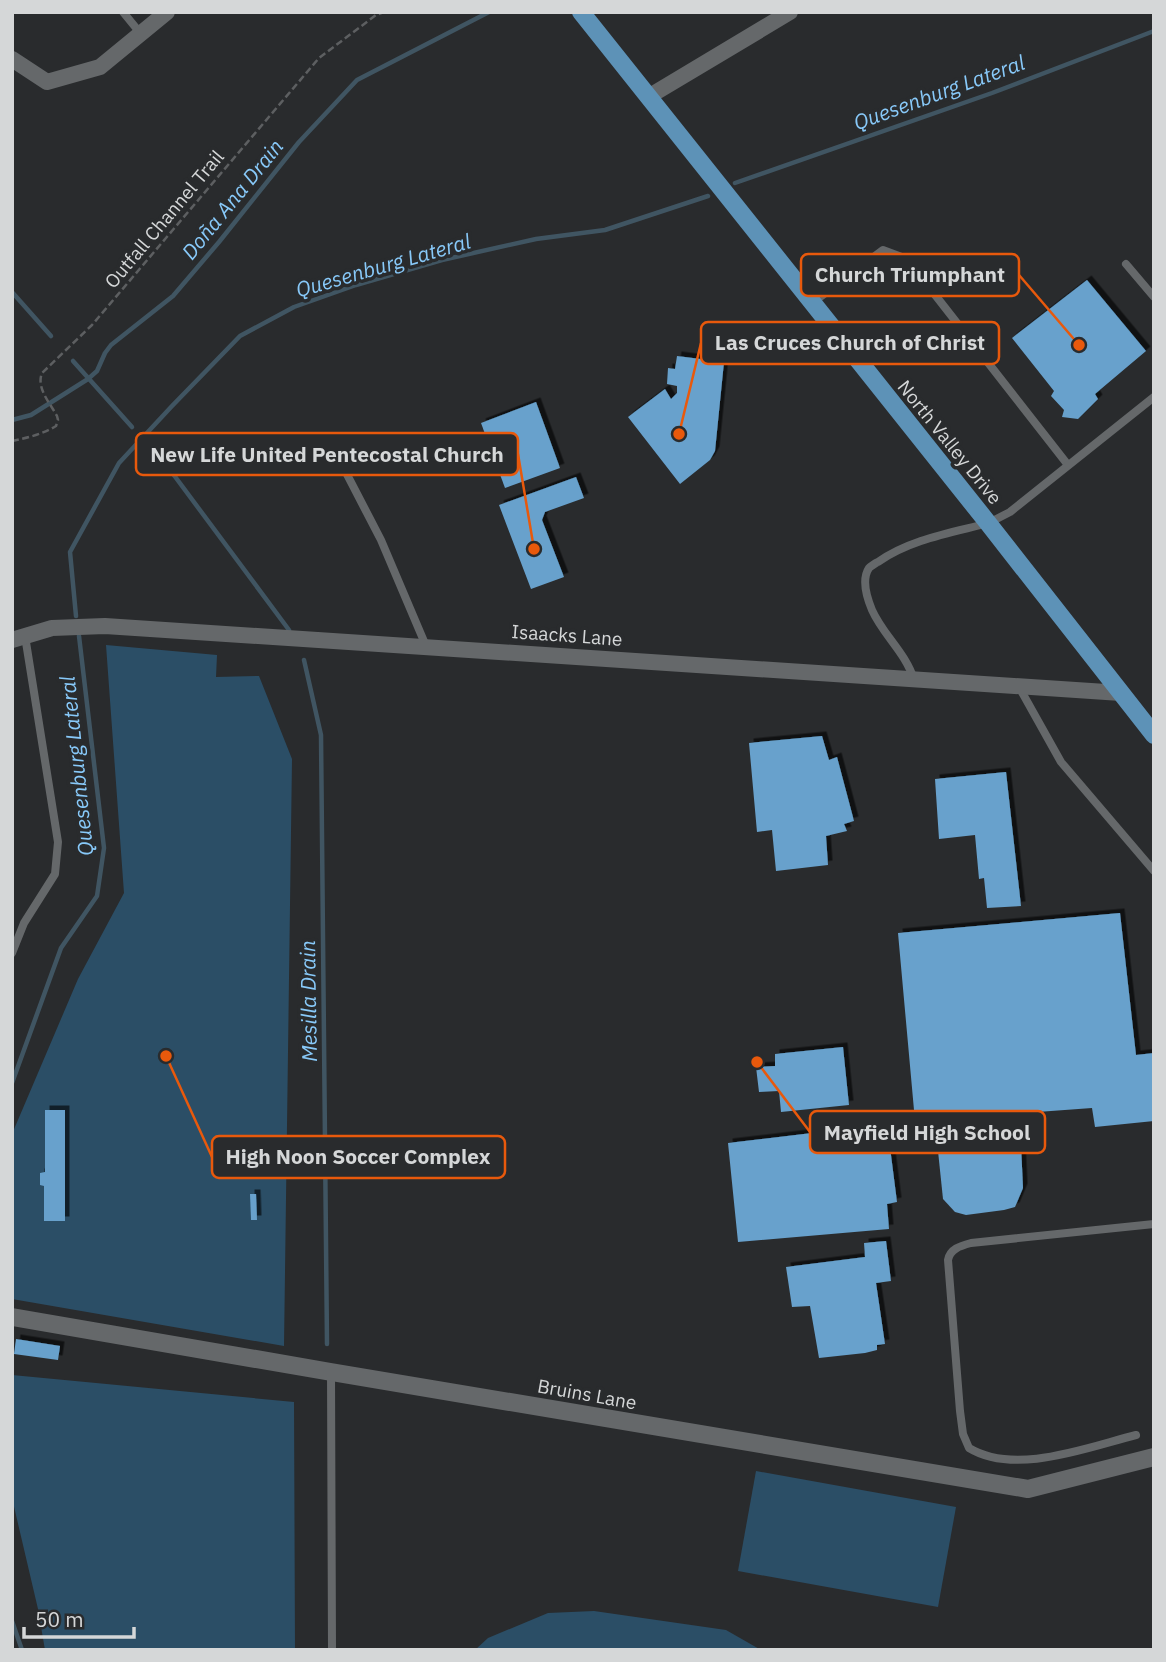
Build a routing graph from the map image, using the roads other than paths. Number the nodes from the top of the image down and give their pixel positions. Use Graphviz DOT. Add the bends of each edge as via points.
graph roads {
  1 [pos="123,12"];
  2 [pos="167,12"];
  3 [pos="581,12"];
  4 [pos="790,12"];
  5 [pos="141,34"];
  6 [pos="12,59"];
  7 [pos="648,97"];
  8 [pos="1126,264"];
  9 [pos="1154,297"];
  10 [pos="812,303"];
  11 [pos="1154,397"];
  12 [pos="339,459"];
  13 [pos="1068,465"];
  14 [pos="988,523"];
  15 [pos="19,638"];
  16 [pos="426,647"];
  17 [pos="914,680"];
  18 [pos="1019,687"];
  19 [pos="1121,694"];
  20 [pos="1154,734"];
  21 [pos="1154,871"];
  22 [pos="12,953"];
  23 [pos="1154,1224"];
  24 [pos="12,1317"];
  25 [pos="331,1372"];
  26 [pos="1136,1435"];
  27 [pos="1154,1457"];
  28 [pos="332,1650"];
  1 -- 5 [label="lane"];
  2 -- 5 [label="street"];
  3 -- 7 [label="main road, North Valley Drive"];
  4 -- 7 [label="street"];
  5 -- 6 [label="street" via="100,67 47,82"];
  7 -- 10 [label="main road, North Valley Drive"];
  8 -- 9 [label="lane"];
  10 -- 13 [label="lane" via="883,250 907,259"];
  10 -- 14 [label="main road, North Valley Drive"];
  11 -- 13 [label="lane"];
  12 -- 16 [label="lane" via="381,540"];
  13 -- 14 [label="lane" via="1010,512"];
  14 -- 17 [label="lane" via="914,544 869,568 864,583 872,611 910,666"];
  14 -- 19 [label="main road, North Valley Drive"];
  15 -- 16 [label="street, Isaacks Lane" via="52,628 105,626"];
  15 -- 22 [label="lane" via="58,842 55,874 24,923"];
  16 -- 17 [label="street, Isaacks Lane"];
  17 -- 18 [label="street, Isaacks Lane"];
  18 -- 19 [label="street, Isaacks Lane"];
  18 -- 21 [label="lane" via="1060,762"];
  19 -- 20 [label="main road, North Valley Drive"];
  23 -- 26 [label="lane" via="971,1243 953,1250 948,1261 960,1411 970,1448 1006,1460 1026,1460"];
  24 -- 25 [label="street, Bruins Lane"];
  25 -- 27 [label="street, Bruins Lane" via="1028,1489"];
  25 -- 28 [label="lane"];
}
